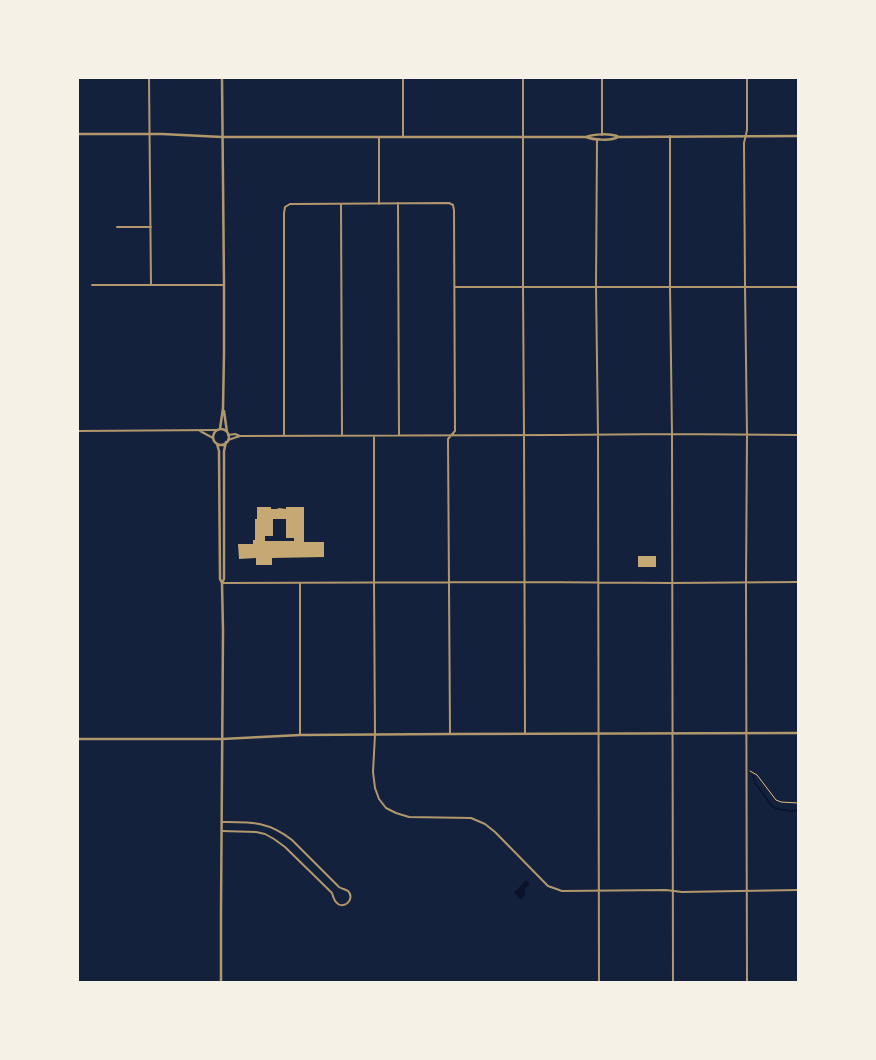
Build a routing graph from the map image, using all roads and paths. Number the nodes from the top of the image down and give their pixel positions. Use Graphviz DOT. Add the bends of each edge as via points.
graph roads {
  1 [pos="149,78"];
  2 [pos="222,78"];
  3 [pos="403,78"];
  4 [pos="524,78"];
  5 [pos="602,78"];
  6 [pos="747,78"];
  7 [pos="78,134"];
  8 [pos="150,134"];
  9 [pos="602,135"];
  10 [pos="670,136"];
  11 [pos="746,136"];
  12 [pos="798,136"];
  13 [pos="222,137"];
  14 [pos="379,137"];
  15 [pos="403,137"];
  16 [pos="524,137"];
  17 [pos="586,137"];
  18 [pos="619,137"];
  19 [pos="597,139"];
  20 [pos="398,203"];
  21 [pos="341,204"];
  22 [pos="379,204"];
  23 [pos="117,227"];
  24 [pos="151,227"];
  25 [pos="92,285"];
  26 [pos="151,285"];
  27 [pos="224,285"];
  28 [pos="745,286"];
  29 [pos="455,287"];
  30 [pos="523,287"];
  31 [pos="596,287"];
  32 [pos="670,287"];
  33 [pos="798,287"];
  34 [pos="223,408"];
  35 [pos="219,430"];
  36 [pos="78,431"];
  37 [pos="199,431"];
  38 [pos="227,434"];
  39 [pos="598,434"];
  40 [pos="672,434"];
  41 [pos="798,434"];
  42 [pos="399,435"];
  43 [pos="524,435"];
  44 [pos="747,435"];
  45 [pos="240,436"];
  46 [pos="284,436"];
  47 [pos="342,436"];
  48 [pos="374,436"];
  49 [pos="451,436"];
  50 [pos="213,438"];
  51 [pos="227,441"];
  52 [pos="217,444"];
  53 [pos="524,582"];
  54 [pos="798,582"];
  55 [pos="300,583"];
  56 [pos="374,583"];
  57 [pos="449,583"];
  58 [pos="598,583"];
  59 [pos="671,583"];
  60 [pos="746,583"];
  61 [pos="222,584"];
  62 [pos="598,733"];
  63 [pos="672,733"];
  64 [pos="747,733"];
  65 [pos="798,733"];
  66 [pos="450,734"];
  67 [pos="525,734"];
  68 [pos="300,735"];
  69 [pos="375,735"];
  70 [pos="78,739"];
  71 [pos="222,739"];
  72 [pos="746,769"];
  73 [pos="798,803"];
  74 [pos="222,822"];
  75 [pos="222,831"];
  76 [pos="599,890"];
  77 [pos="747,890"];
  78 [pos="798,890"];
  79 [pos="672,891"];
  80 [pos="221,982"];
  81 [pos="599,982"];
  82 [pos="673,982"];
  83 [pos="747,982"];
  1 -- 8 [label="street"];
  2 -- 13 [label="street"];
  3 -- 15 [label="street"];
  4 -- 16 [label="street"];
  5 -- 9 [label="street"];
  6 -- 11 [label="street"];
  7 -- 8 [label="street"];
  8 -- 13 [label="street"];
  8 -- 24 [label="street"];
  9 -- 17 [label="street"];
  9 -- 18 [label="street"];
  10 -- 11 [label="street"];
  10 -- 18 [label="street"];
  10 -- 32 [label="street"];
  11 -- 12 [label="street"];
  11 -- 28 [label="street"];
  13 -- 14 [label="street"];
  13 -- 27 [label="street"];
  14 -- 15 [label="street"];
  14 -- 22 [label="street"];
  15 -- 16 [label="street"];
  16 -- 17 [label="street"];
  16 -- 30 [label="street"];
  17 -- 19 [label="street"];
  18 -- 19 [label="street"];
  19 -- 31 [label="street"];
  20 -- 22 [label="street"];
  20 -- 29 [label="street" via="453,205"];
  20 -- 42 [label="street"];
  21 -- 22 [label="street"];
  21 -- 46 [label="street" via="290,204 284,213"];
  21 -- 47 [label="street"];
  23 -- 24 [label="street"];
  24 -- 26 [label="street"];
  25 -- 26 [label="street"];
  26 -- 27 [label="street"];
  27 -- 34 [label="street"];
  28 -- 32 [label="street"];
  28 -- 33 [label="street"];
  28 -- 44 [label="street"];
  29 -- 30 [label="street"];
  29 -- 49 [label="street" via="455,431"];
  30 -- 31 [label="street"];
  30 -- 43 [label="street"];
  31 -- 32 [label="street"];
  31 -- 39 [label="street"];
  32 -- 40 [label="street"];
  34 -- 35 [label="street"];
  34 -- 38 [label="street"];
  35 -- 37 [label="street"];
  35 -- 38 [label="street"];
  35 -- 50 [label="street" via="214,433"];
  36 -- 37 [label="street"];
  37 -- 50 [label="street"];
  38 -- 45 [label="street"];
  38 -- 51 [label="street"];
  39 -- 40 [label="street"];
  39 -- 43 [label="street"];
  39 -- 58 [label="street"];
  40 -- 44 [label="street"];
  40 -- 59 [label="street"];
  41 -- 44 [label="street"];
  42 -- 48 [label="street"];
  42 -- 49 [label="street"];
  43 -- 49 [label="street"];
  43 -- 53 [label="street"];
  44 -- 60 [label="street"];
  45 -- 46 [label="street"];
  45 -- 51 [label="street"];
  46 -- 47 [label="street"];
  47 -- 48 [label="street"];
  48 -- 56 [label="street"];
  49 -- 57 [label="street" via="448,439"];
  50 -- 52 [label="street"];
  51 -- 52 [label="street"];
  51 -- 61 [label="street" via="224,451"];
  52 -- 61 [label="street"];
  53 -- 57 [label="street"];
  53 -- 58 [label="street"];
  53 -- 67 [label="street"];
  54 -- 60 [label="street"];
  55 -- 56 [label="street"];
  55 -- 61 [label="street"];
  55 -- 68 [label="street"];
  56 -- 57 [label="street"];
  56 -- 69 [label="street"];
  57 -- 66 [label="street"];
  58 -- 59 [label="street"];
  58 -- 62 [label="street"];
  59 -- 60 [label="street"];
  59 -- 63 [label="street"];
  60 -- 64 [label="street"];
  61 -- 71 [label="street"];
  62 -- 63 [label="street"];
  62 -- 67 [label="street"];
  62 -- 76 [label="street"];
  63 -- 64 [label="street"];
  63 -- 79 [label="street"];
  64 -- 65 [label="street"];
  64 -- 72 [label="street"];
  66 -- 67 [label="street"];
  66 -- 69 [label="street"];
  68 -- 69 [label="street"];
  68 -- 71 [label="street"];
  69 -- 76 [label="street" via="375,788 386,808 409,817 471,818 494,832 548,886 562,891"];
  70 -- 71 [label="street"];
  71 -- 74 [label="street"];
  72 -- 73 [label="path" via="757,774 776,800"];
  72 -- 77 [label="street"];
  74 -- 75 [label="street"];
  74 -- 75 [label="street" via="258,823 283,834 339,888 348,892 350,901 343,905 337,904 332,893 285,847 265,834"];
  75 -- 80 [label="street"];
  76 -- 79 [label="street"];
  76 -- 81 [label="street"];
  77 -- 78 [label="street"];
  77 -- 79 [label="street"];
  77 -- 83 [label="street"];
  79 -- 82 [label="street"];
}
